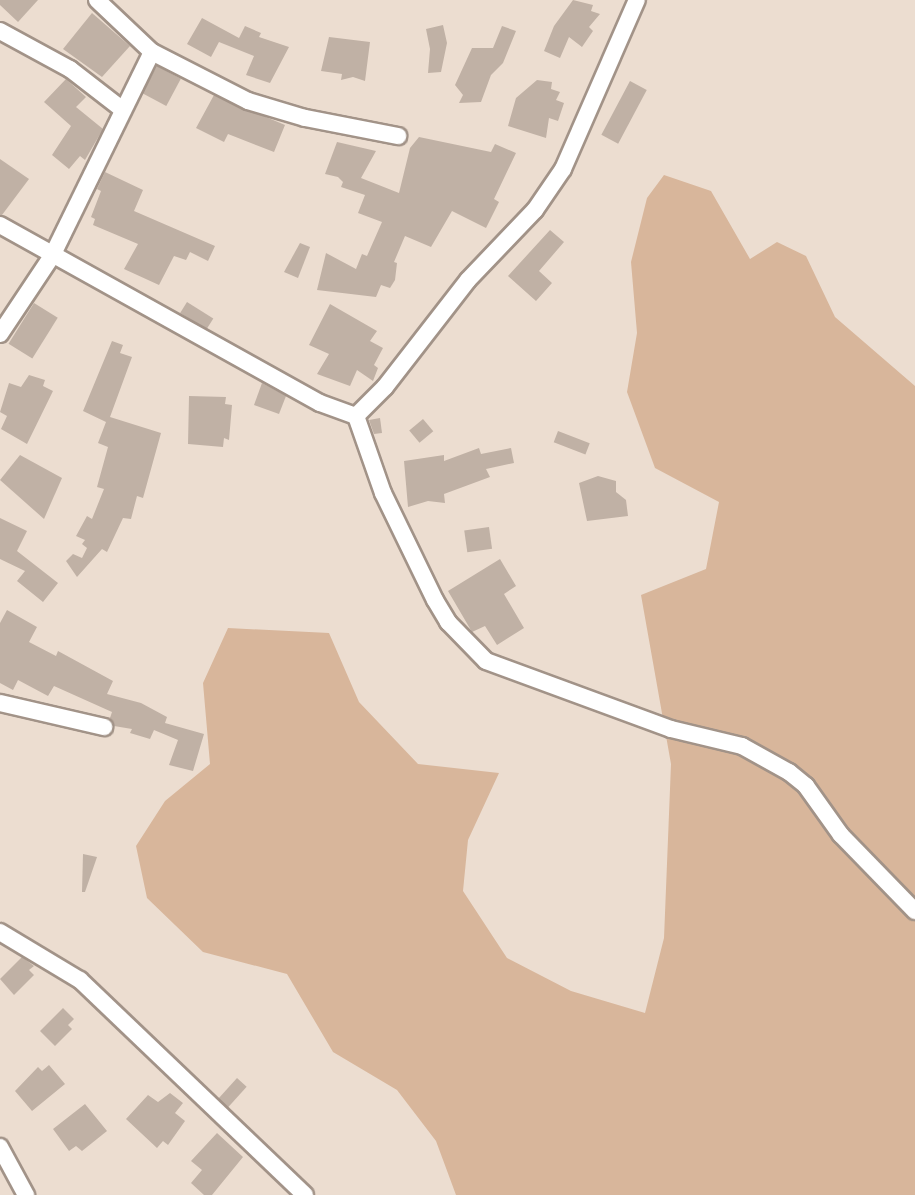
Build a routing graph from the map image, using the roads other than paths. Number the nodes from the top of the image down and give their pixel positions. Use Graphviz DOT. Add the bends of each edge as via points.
graph roads {
  1 [pos="97,0"];
  2 [pos="637,0"];
  3 [pos="0,31"];
  4 [pos="152,52"];
  5 [pos="123,110"];
  6 [pos="398,136"];
  7 [pos="0,225"];
  8 [pos="52,256"];
  9 [pos="0,334"];
  10 [pos="356,416"];
  11 [pos="0,703"];
  12 [pos="104,727"];
  13 [pos="915,911"];
  14 [pos="0,932"];
  15 [pos="0,1147"];
  16 [pos="26,1195"];
  17 [pos="305,1195"];
  1 -- 4 [label="street"];
  2 -- 10 [label="street" via="563,169 535,210 468,280 385,387"];
  3 -- 5 [label="street" via="70,69"];
  4 -- 5 [label="street"];
  4 -- 6 [label="street" via="248,101 305,118"];
  5 -- 8 [label="street"];
  7 -- 8 [label="street"];
  8 -- 9 [label="street"];
  8 -- 10 [label="street" via="320,403"];
  10 -- 13 [label="street" via="383,493 435,600 448,622 486,661 671,729 742,746 789,772 806,786 841,836"];
  11 -- 12 [label="street"];
  14 -- 17 [label="street" via="80,980"];
  15 -- 16 [label="street"];
}
